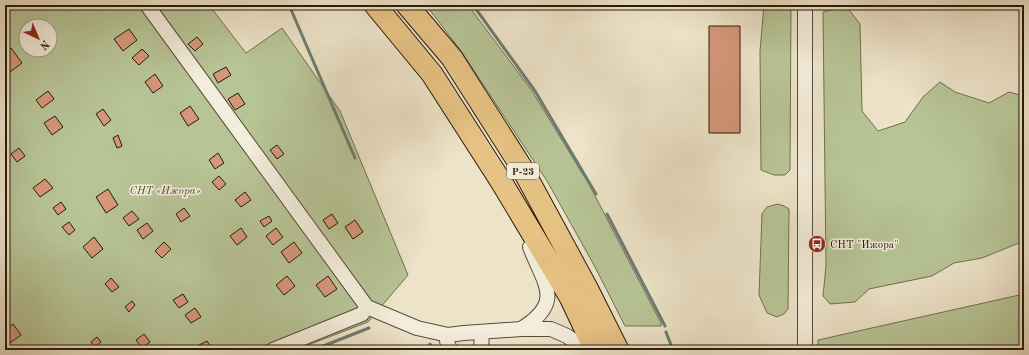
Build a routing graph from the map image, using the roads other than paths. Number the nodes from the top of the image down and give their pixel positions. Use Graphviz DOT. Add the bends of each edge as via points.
graph roads {
  1 [pos="147,5"];
  2 [pos="375,5"];
  3 [pos="407,5"];
  4 [pos="805,5"];
  5 [pos="528,226"];
  6 [pos="367,307"];
  7 [pos="521,329"];
  8 [pos="482,332"];
  9 [pos="448,336"];
  10 [pos="805,349"];
  11 [pos="273,350"];
  12 [pos="450,350"];
  13 [pos="481,350"];
  14 [pos="581,350"];
  15 [pos="595,350"];
  16 [pos="618,350"];
  1 -- 6 [label="street"];
  2 -- 5 [label="highway, Р-23" via="432,74"];
  3 -- 16 [label="highway, Р-23" via="452,58 522,168 588,288"];
  4 -- 10 [label="street"];
  5 -- 7 [label="street" via="530,248 543,274 548,296 542,311"];
  5 -- 15 [label="highway, Р-23" via="570,297"];
  6 -- 9 [label="street" via="417,328"];
  6 -- 11 [label="street" via="362,314"];
  7 -- 8 [label="street"];
  7 -- 14 [label="street" via="551,329 567,336"];
  8 -- 9 [label="street"];
  8 -- 13 [label="street"];
  9 -- 12 [label="street"];
}
